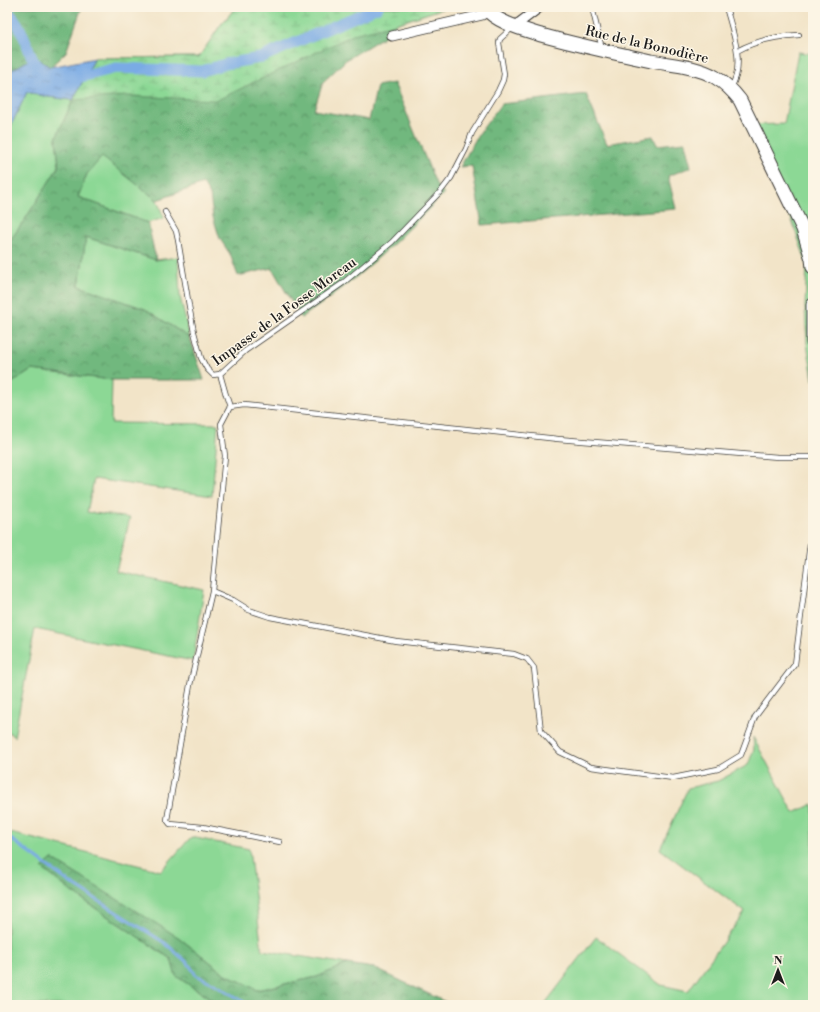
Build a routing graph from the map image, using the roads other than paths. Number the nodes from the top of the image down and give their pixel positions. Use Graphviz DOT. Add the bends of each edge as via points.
graph roads {
  1 [pos="540,7"];
  2 [pos="592,7"];
  3 [pos="726,7"];
  4 [pos="486,9"];
  5 [pos="514,26"];
  6 [pos="798,35"];
  7 [pos="392,36"];
  8 [pos="602,50"];
  9 [pos="737,51"];
  10 [pos="730,88"];
  11 [pos="165,212"];
  12 [pos="813,267"];
  13 [pos="813,305"];
  14 [pos="813,342"];
  15 [pos="220,374"];
  16 [pos="230,407"];
  17 [pos="813,457"];
  18 [pos="813,519"];
  19 [pos="212,591"];
  20 [pos="280,842"];
  1 -- 5 [label="street"];
  2 -- 8 [label="lane"];
  3 -- 9 [label="lane"];
  4 -- 5 [label="street, Rue de la Bonodière"];
  4 -- 7 [label="street" via="482,15"];
  5 -- 8 [label="street, Rue de la Bonodière" via="565,42"];
  5 -- 15 [label="lane, Impasse de la Fosse Moreau" via="498,43 504,74 500,86 472,133 451,178 441,191 392,242 343,283 245,351"];
  6 -- 9 [label="lane" via="782,36"];
  8 -- 10 [label="street, Rue de la Bonodière" via="695,69 715,77"];
  9 -- 10 [label="lane" via="736,73"];
  10 -- 12 [label="street, Rue de la Bonodière" via="740,100 803,229"];
  11 -- 15 [label="lane, Impasse de la Fosse Moreau" via="176,231 201,358 213,375"];
  13 -- 14 [label="street"];
  15 -- 16 [label="lane"];
  16 -- 17 [label="lane" via="244,405 558,439 778,457"];
  16 -- 19 [label="lane" via="221,424 225,456"];
  18 -- 19 [label="lane" via="795,664 755,717 741,755 718,769 673,778 591,767 560,752 541,731 534,668 527,659 514,654 396,642 277,618 249,610"];
  19 -- 20 [label="lane" via="190,685 167,820 170,824 203,827"];
}
